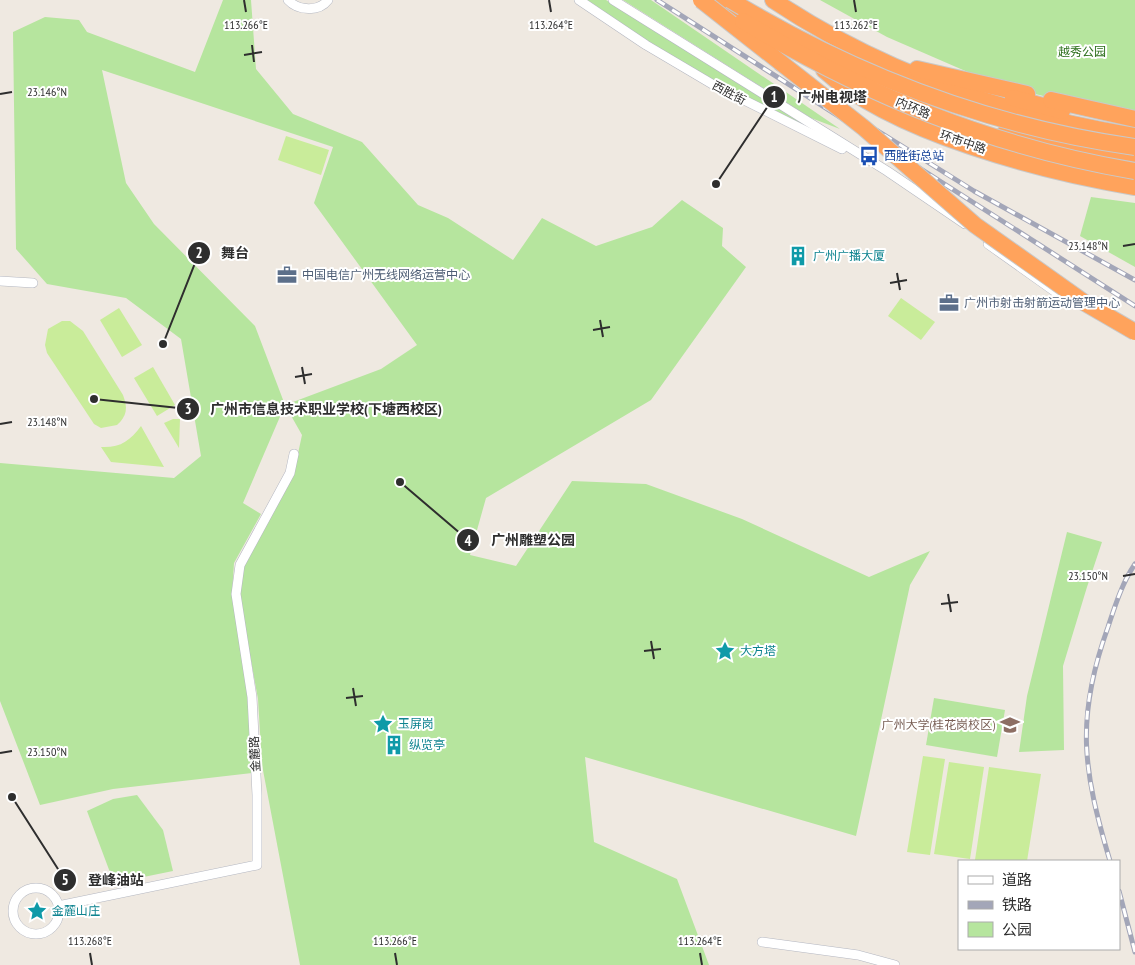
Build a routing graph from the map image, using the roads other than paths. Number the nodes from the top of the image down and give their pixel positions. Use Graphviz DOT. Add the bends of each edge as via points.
graph roads {
  1 [pos="288,0"];
  2 [pos="328,0"];
  3 [pos="580,0"];
  4 [pos="613,0"];
  5 [pos="701,0"];
  6 [pos="709,0"];
  7 [pos="715,0"];
  8 [pos="773,0"];
  9 [pos="734,3"];
  10 [pos="795,37"];
  11 [pos="874,58"];
  12 [pos="862,98"];
  13 [pos="1135,119"];
  14 [pos="1135,128"];
  15 [pos="1135,136"];
  16 [pos="1135,147"];
  17 [pos="1135,160"];
  18 [pos="887,171"];
  19 [pos="1135,171"];
  20 [pos="1135,187"];
  21 [pos="0,281"];
  22 [pos="33,283"];
  23 [pos="1057,293"];
  24 [pos="1135,332"];
  25 [pos="294,454"];
  26 [pos="58,906"];
  27 [pos="762,942"];
  28 [pos="895,965"];
  1 -- 2 [label="street" via="300,8 311,9"];
  3 -- 18 [label="street, 西胜街" via="646,45 712,84"];
  4 -- 18 [label="street, 西胜街"];
  5 -- 24 [label="highway, bridge" via="864,128 976,225 1085,302"];
  6 -- 19 [label="highway, 内环路, bridge" via="783,46 838,75 938,119 1044,152"];
  7 -- 9 [label="highway"];
  8 -- 11 [label="highway"];
  9 -- 10 [label="highway, 环市中路"];
  9 -- 12 [label="highway" via="789,53"];
  9 -- 16 [label="highway, 内环路, bridge" via="840,60 937,100 1071,137"];
  10 -- 12 [label="highway, 环市中路" via="818,65"];
  10 -- 17 [label="highway" via="856,75 933,110 1012,134"];
  11 -- 13 [label="highway"];
  11 -- 14 [label="highway" via="912,72"];
  11 -- 15 [label="highway" via="986,102"];
  12 -- 20 [label="highway, 环市中路" via="925,128 986,150 1049,169"];
  18 -- 23 [label="street, 西胜街"];
  21 -- 22 [label="street"];
  25 -- 26 [label="street, 金麓路" via="290,472 240,565 236,594 252,697 257,866"];
  26 -- 26 [label="street" via="57,920 40,934 25,931 15,920 17,898 29,890 44,890"];
  27 -- 28 [label="street" via="858,955"];
}
